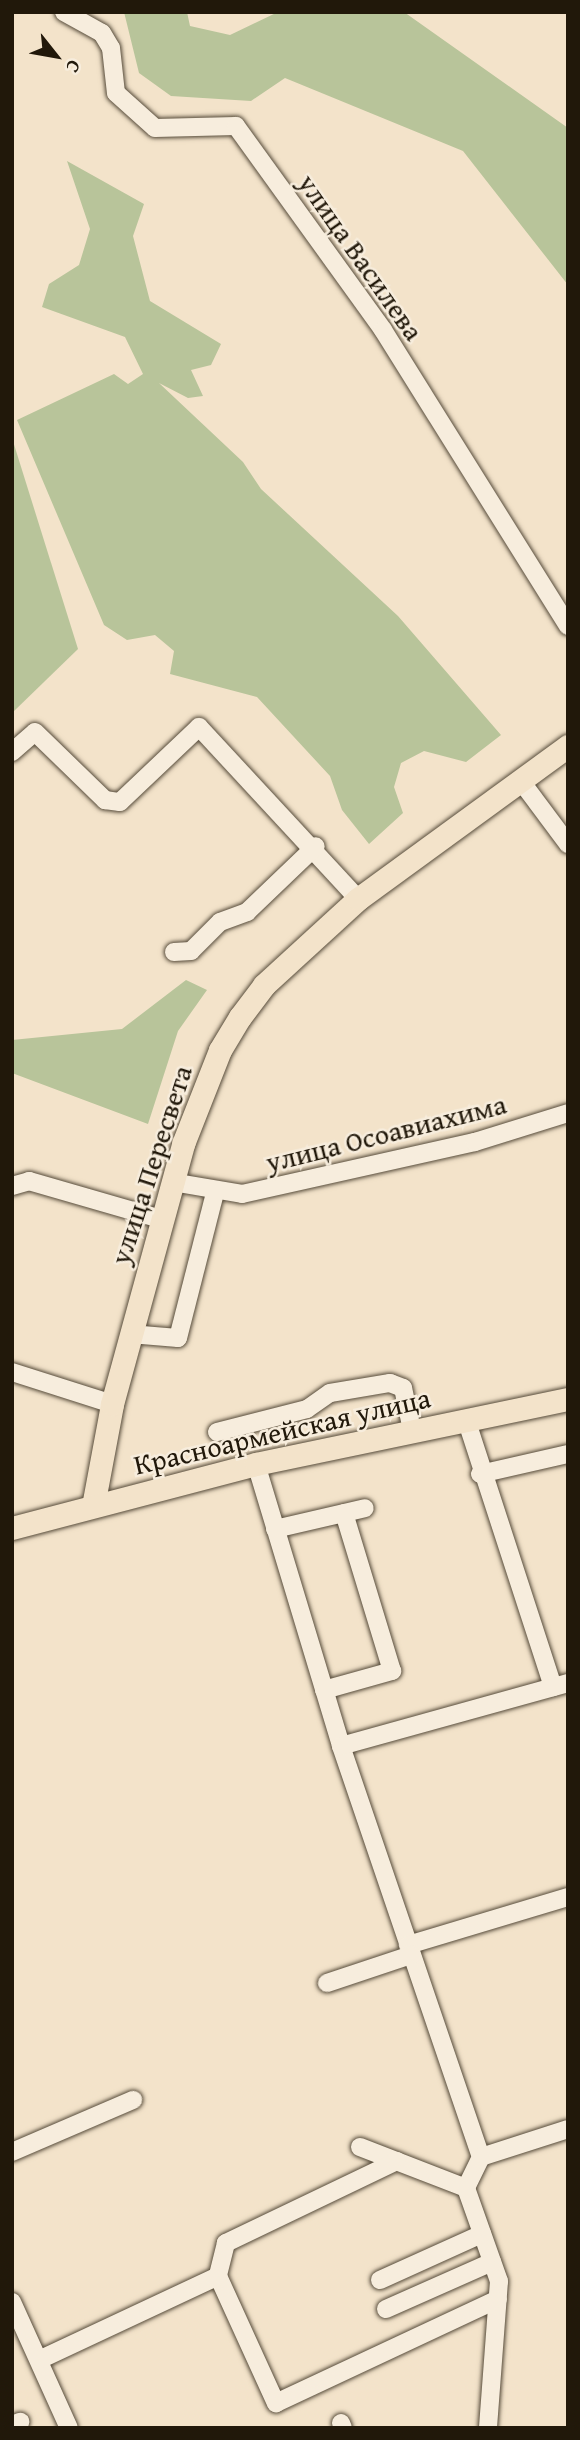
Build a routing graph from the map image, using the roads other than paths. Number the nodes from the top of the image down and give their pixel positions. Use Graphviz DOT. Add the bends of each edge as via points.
graph roads {
  1 [pos="64,12"];
  2 [pos="568,626"];
  3 [pos="568,746"];
  4 [pos="12,752"];
  5 [pos="521,781"];
  6 [pos="568,844"];
  7 [pos="316,846"];
  8 [pos="358,899"];
  9 [pos="174,952"];
  10 [pos="568,1113"];
  11 [pos="172,1182"];
  12 [pos="12,1186"];
  13 [pos="215,1193"];
  14 [pos="161,1219"];
  15 [pos="130,1334"];
  16 [pos="12,1372"];
  17 [pos="568,1399"];
  18 [pos="112,1404"];
  19 [pos="466,1419"];
  20 [pos="412,1430"];
  21 [pos="217,1432"];
  22 [pos="568,1454"];
  23 [pos="256,1464"];
  24 [pos="480,1474"];
  25 [pos="93,1506"];
  26 [pos="365,1508"];
  27 [pos="344,1513"];
  28 [pos="12,1528"];
  29 [pos="275,1529"];
  30 [pos="560,1685"];
  31 [pos="324,1690"];
  32 [pos="341,1746"];
  33 [pos="568,1897"];
  34 [pos="409,1950"];
  35 [pos="327,1983"];
  36 [pos="133,2100"];
  37 [pos="568,2129"];
  38 [pos="360,2147"];
  39 [pos="12,2152"];
  40 [pos="481,2157"];
  41 [pos="397,2161"];
  42 [pos="466,2188"];
  43 [pos="482,2234"];
  44 [pos="492,2262"];
  45 [pos="218,2276"];
  46 [pos="380,2280"];
  47 [pos="498,2300"];
  48 [pos="12,2302"];
  49 [pos="386,2309"];
  50 [pos="39,2360"];
  51 [pos="69,2428"];
  52 [pos="488,2428"];
  1 -- 2 [label="street, улица Василева" via="102,33 111,48 116,93 155,128 236,126 383,330"];
  3 -- 5 [label="main road, улица Пересвета"];
  4 -- 7 [label="street" via="35,732 105,800 120,802 198,727"];
  5 -- 6 [label="street"];
  5 -- 8 [label="main road, улица Пересвета"];
  7 -- 8 [label="street"];
  7 -- 9 [label="street" via="247,912 220,922 191,951"];
  8 -- 11 [label="main road, улица Пересвета" via="264,985 240,1017 220,1049"];
  10 -- 13 [label="street, улица Осоавиахима" via="360,1168 242,1194"];
  11 -- 13 [label="street, улица Осоавиахима"];
  11 -- 14 [label="main road, улица Пересвета"];
  12 -- 14 [label="street" via="29,1181"];
  13 -- 15 [label="street" via="178,1338"];
  14 -- 15 [label="main road, улица Пересвета"];
  15 -- 18 [label="main road, улица Пересвета"];
  16 -- 18 [label="street"];
  17 -- 19 [label="main road, Красноармейская улица"];
  18 -- 25 [label="main road, улица Пересвета"];
  19 -- 20 [label="main road, Красноармейская улица"];
  19 -- 24 [label="street"];
  20 -- 21 [label="street" via="403,1388 390,1383 330,1393 307,1409"];
  20 -- 23 [label="main road, Красноармейская улица"];
  22 -- 24 [label="street"];
  23 -- 25 [label="main road, Красноармейская улица"];
  23 -- 29 [label="street"];
  24 -- 30 [label="street"];
  25 -- 28 [label="main road, Красноармейская улица"];
  26 -- 27 [label="street"];
  27 -- 29 [label="street"];
  27 -- 31 [label="street" via="392,1671"];
  29 -- 31 [label="street"];
  30 -- 32 [label="street"];
  31 -- 32 [label="street"];
  32 -- 34 [label="street"];
  33 -- 34 [label="street"];
  34 -- 35 [label="street"];
  34 -- 40 [label="street"];
  36 -- 39 [label="street"];
  37 -- 40 [label="street"];
  38 -- 41 [label="street"];
  40 -- 42 [label="street"];
  41 -- 42 [label="street"];
  41 -- 45 [label="street" via="226,2243"];
  42 -- 43 [label="street"];
  43 -- 44 [label="street"];
  43 -- 46 [label="street"];
  44 -- 47 [label="street"];
  44 -- 49 [label="street"];
  45 -- 47 [label="street" via="276,2403"];
  45 -- 50 [label="street"];
  47 -- 52 [label="street"];
  48 -- 50 [label="street"];
  50 -- 51 [label="street"];
}
